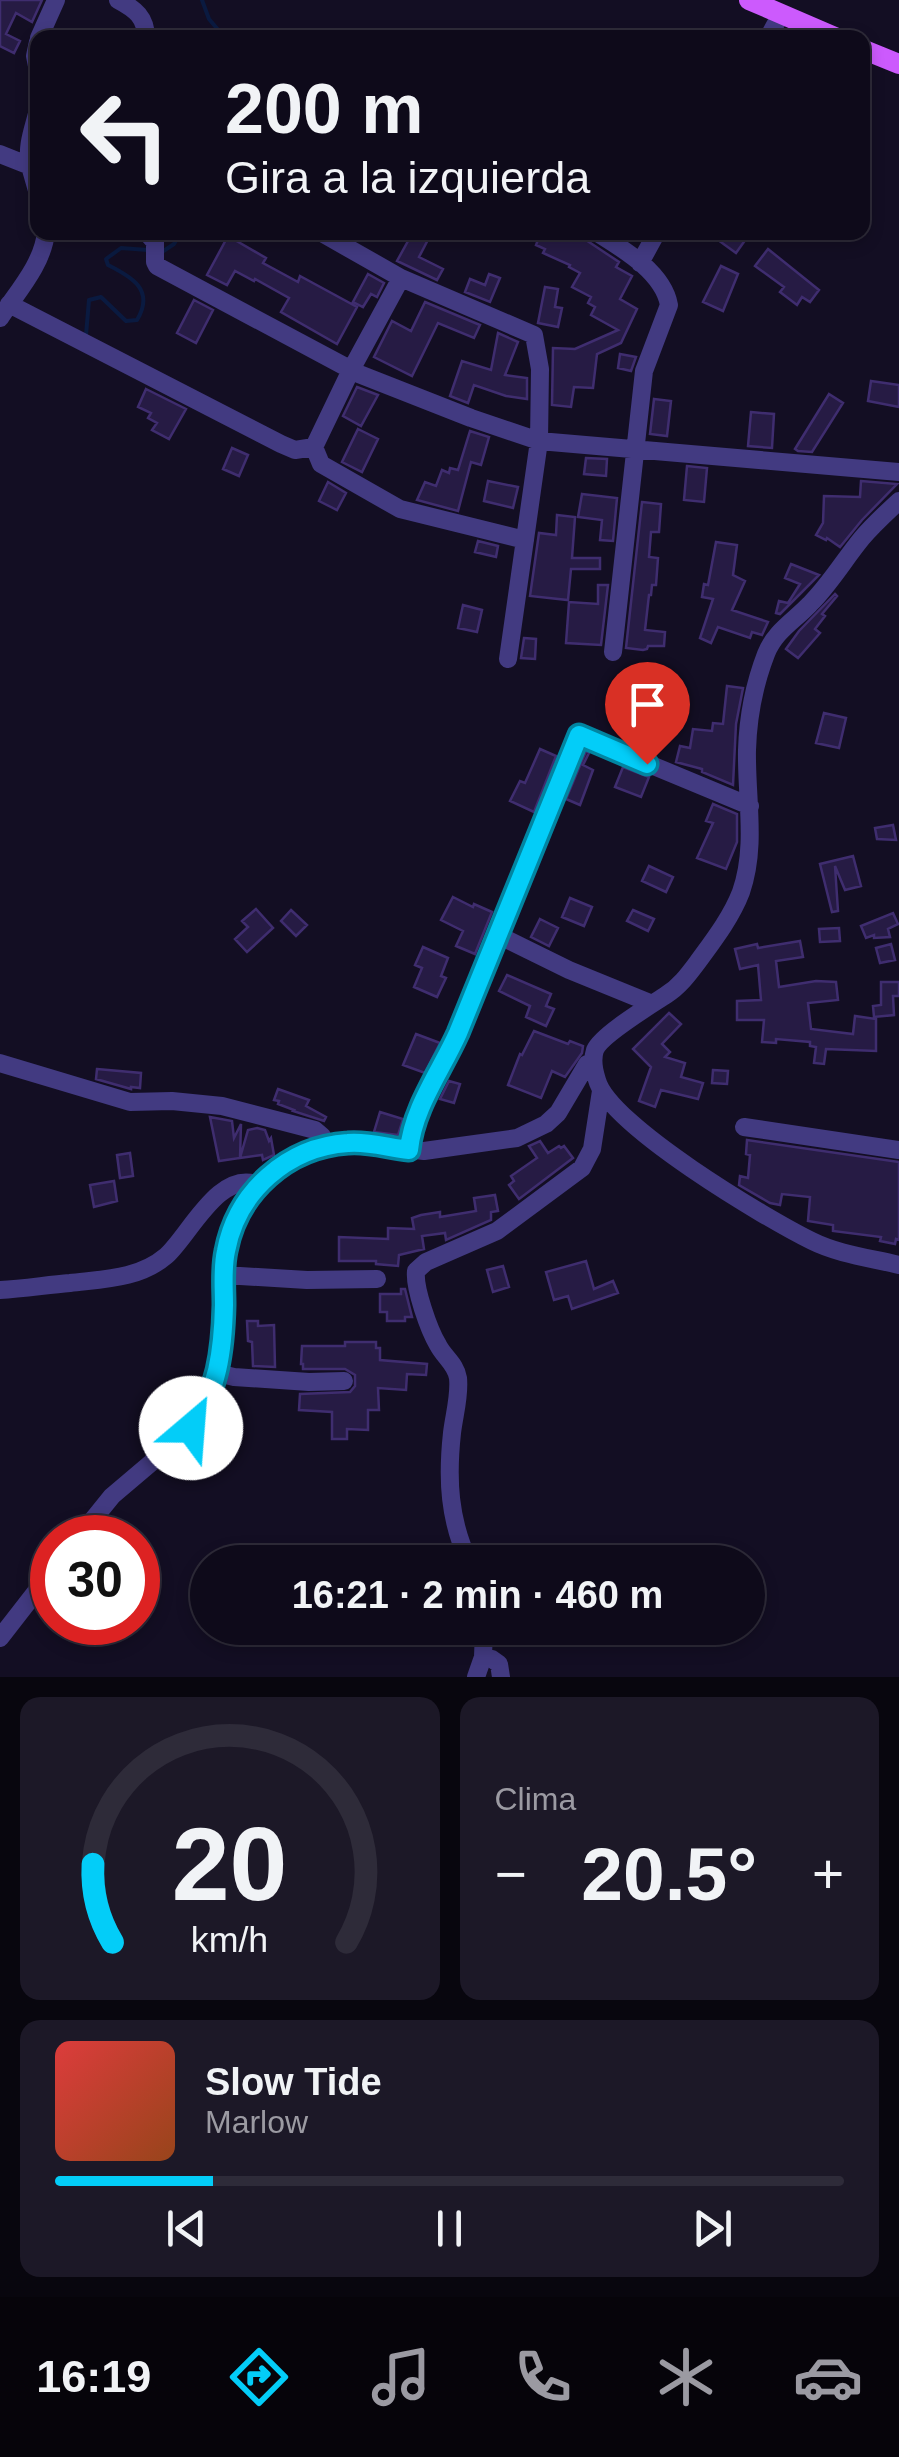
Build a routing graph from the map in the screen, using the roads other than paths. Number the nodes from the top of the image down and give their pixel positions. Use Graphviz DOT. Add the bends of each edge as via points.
graph roads {
  1 [pos="56,0"];
  2 [pos="118,0"];
  3 [pos="749,0"];
  4 [pos="782,14"];
  5 [pos="42,30"];
  6 [pos="145,30"];
  7 [pos="773,30"];
  8 [pos="819,30"];
  9 [pos="870,51"];
  10 [pos="899,64"];
  11 [pos="0,154"];
  12 [pos="30,165"];
  13 [pos="44,240"];
  14 [pos="334,240"];
  15 [pos="607,240"];
  16 [pos="653,240"];
  17 [pos="152,245"];
  18 [pos="640,263"];
  19 [pos="401,278"];
  20 [pos="5,311"];
  21 [pos="351,370"];
  22 [pos="539,440"];
  23 [pos="314,447"];
  24 [pos="636,450"];
  25 [pos="899,472"];
  26 [pos="899,501"];
  27 [pos="525,540"];
  28 [pos="614,652"];
  29 [pos="508,659"];
  30 [pos="750,806"];
  31 [pos="496,934"];
  32 [pos="650,1003"];
  33 [pos="593,1062"];
  34 [pos="0,1063"];
  35 [pos="600,1090"];
  36 [pos="744,1128"];
  37 [pos="326,1146"];
  38 [pos="409,1150"];
  39 [pos="899,1150"];
  40 [pos="258,1185"];
  41 [pos="899,1265"];
  42 [pos="224,1275"];
  43 [pos="377,1279"];
  44 [pos="0,1290"];
  45 [pos="217,1374"];
  46 [pos="344,1381"];
  47 [pos="97,1515"];
  48 [pos="461,1545"];
  49 [pos="30,1600"];
  50 [pos="0,1638"];
  51 [pos="483,1645"];
  52 [pos="483,1657"];
  53 [pos="476,1677"];
  54 [pos="501,1677"];
  1 -- 5 [label="street"];
  2 -- 6 [label="street" via="134,8"];
  3 -- 4 [label="main road"];
  4 -- 7 [label="street"];
  4 -- 8 [label="main road"];
  9 -- 10 [label="main road"];
  11 -- 12 [label="street"];
  13 -- 20 [label="street"];
  14 -- 19 [label="street"];
  15 -- 18 [label="street"];
  16 -- 18 [label="street"];
  17 -- 21 [label="street" via="158,266"];
  18 -- 24 [label="street" via="669,305 644,370"];
  19 -- 21 [label="street"];
  19 -- 22 [label="street" via="534,335"];
  20 -- 23 [label="street" via="280,444"];
  21 -- 22 [label="street"];
  21 -- 23 [label="street"];
  22 -- 24 [label="street"];
  22 -- 27 [label="street"];
  23 -- 27 [label="street" via="320,464 400,509"];
  24 -- 25 [label="street"];
  24 -- 28 [label="street"];
  26 -- 30 [label="street" via="768,649 748,724"];
  27 -- 29 [label="street"];
  30 -- 31 [label="street" via="579,735"];
  30 -- 32 [label="street" via="750,852 733,910 681,983"];
  31 -- 32 [label="street"];
  31 -- 38 [label="street"];
  32 -- 33 [label="street" via="600,1042"];
  33 -- 35 [label="street"];
  33 -- 38 [label="street" via="558,1113 533,1132 444,1150"];
  34 -- 37 [label="street" via="130,1102 245,1110 315,1130"];
  35 -- 41 [label="street" via="630,1122 719,1188 813,1242"];
  35 -- 48 [label="street" via="592,1149 582,1168 497,1230 416,1271 432,1333 457,1373 449,1491"];
  36 -- 39 [label="street"];
  37 -- 38 [label="street" via="351,1142"];
  37 -- 40 [label="street" via="285,1162"];
  40 -- 42 [label="street" via="230,1235"];
  40 -- 44 [label="street" via="231,1186 166,1256 138,1272"];
  42 -- 43 [label="street"];
  42 -- 45 [label="street"];
  45 -- 46 [label="street"];
  45 -- 47 [label="street" via="191,1428"];
  49 -- 50 [label="street"];
  51 -- 52 [label="street"];
  52 -- 53 [label="street"];
  52 -- 54 [label="street" via="499,1664"];
}
